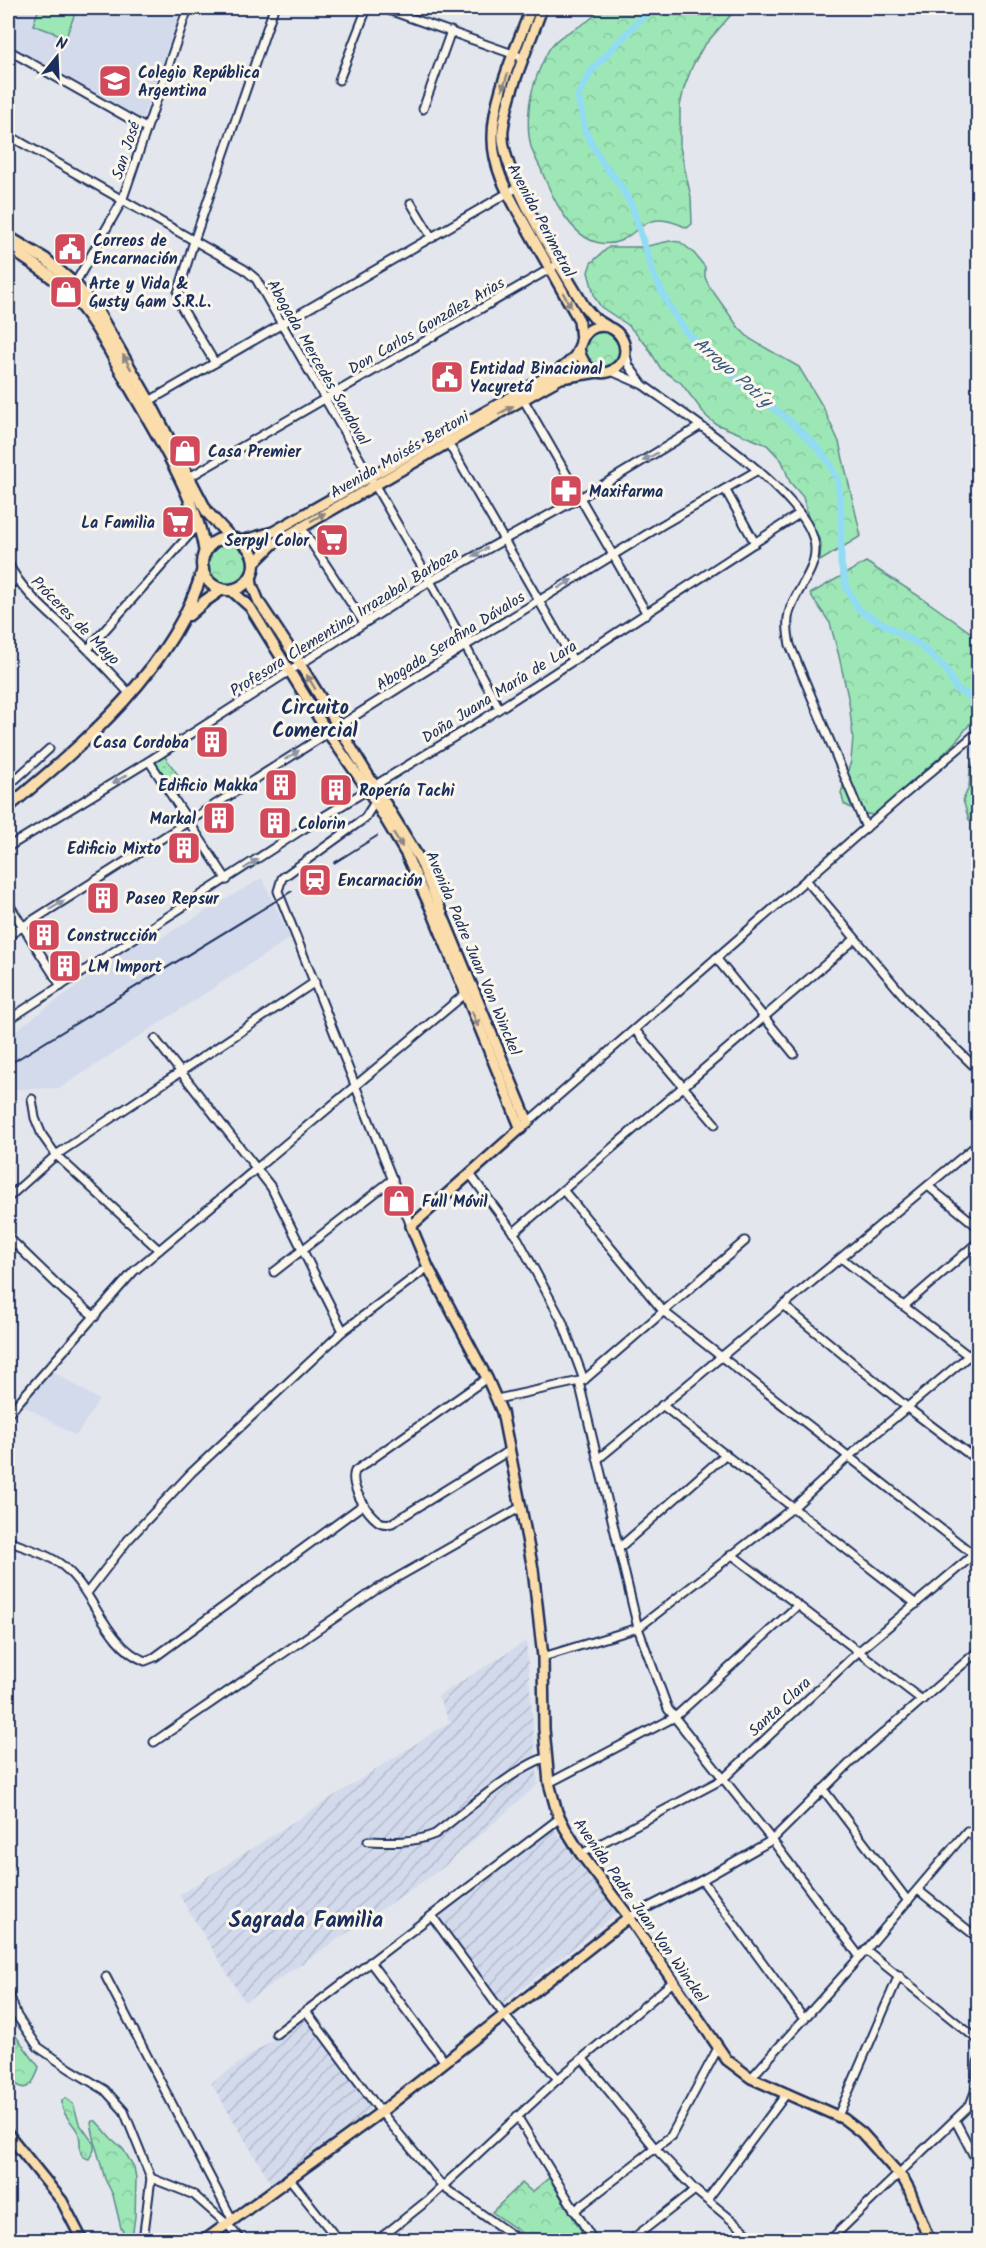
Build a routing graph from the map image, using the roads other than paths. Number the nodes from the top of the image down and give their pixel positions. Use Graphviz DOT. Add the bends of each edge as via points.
graph roads {
  1 [pos="188,8"];
  2 [pos="274,8"];
  3 [pos="368,8"];
  4 [pos="383,8"];
  5 [pos="531,8"];
  6 [pos="542,8"];
  7 [pos="451,31"];
  8 [pos="8,50"];
  9 [pos="514,54"];
  10 [pos="524,57"];
  11 [pos="339,80"];
  12 [pos="423,109"];
  13 [pos="146,128"];
  14 [pos="8,135"];
  15 [pos="518,188"];
  16 [pos="508,192"];
  17 [pos="122,201"];
  18 [pos="411,203"];
  19 [pos="8,237"];
  20 [pos="432,238"];
  21 [pos="194,241"];
  22 [pos="8,247"];
  23 [pos="560,264"];
  24 [pos="550,269"];
  25 [pos="72,288"];
  26 [pos="282,324"];
  27 [pos="609,328"];
  28 [pos="580,344"];
  29 [pos="625,352"];
  30 [pos="215,363"];
  31 [pos="611,370"];
  32 [pos="598,372"];
  33 [pos="643,385"];
  34 [pos="521,396"];
  35 [pos="324,400"];
  36 [pos="145,404"];
  37 [pos="700,426"];
  38 [pos="446,438"];
  39 [pos="758,470"];
  40 [pos="186,480"];
  41 [pos="371,482"];
  42 [pos="725,489"];
  43 [pos="580,497"];
  44 [pos="799,514"];
  45 [pos="199,524"];
  46 [pos="301,527"];
  47 [pos="505,538"];
  48 [pos="236,540"];
  49 [pos="755,543"];
  50 [pos="205,552"];
  51 [pos="613,555"];
  52 [pos="8,563"];
  53 [pos="254,563"];
  54 [pos="203,569"];
  55 [pos="252,576"];
  56 [pos="16,580"];
  57 [pos="430,581"];
  58 [pos="8,586"];
  59 [pos="226,589"];
  60 [pos="539,600"];
  61 [pos="647,614"];
  62 [pos="184,620"];
  63 [pos="364,623"];
  64 [pos="465,646"];
  65 [pos="88,649"];
  66 [pos="573,660"];
  67 [pos="300,664"];
  68 [pos="291,670"];
  69 [pos="129,693"];
  70 [pos="499,708"];
  71 [pos="338,726"];
  72 [pos="978,732"];
  73 [pos="328,733"];
  74 [pos="49,749"];
  75 [pos="149,761"];
  76 [pos="8,786"];
  77 [pos="371,788"];
  78 [pos="375,802"];
  79 [pos="8,807"];
  80 [pos="188,822"];
  81 [pos="866,828"];
  82 [pos="8,848"];
  83 [pos="227,880"];
  84 [pos="806,880"];
  85 [pos="8,903"];
  86 [pos="24,926"];
  87 [pos="8,936"];
  88 [pos="855,939"];
  89 [pos="716,958"];
  90 [pos="315,982"];
  91 [pos="61,986"];
  92 [pos="465,994"];
  93 [pos="764,1018"];
  94 [pos="9,1020"];
  95 [pos="635,1030"];
  96 [pos="155,1039"];
  97 [pos="794,1054"];
  98 [pos="978,1070"];
  99 [pos="180,1072"];
  100 [pos="356,1086"];
  101 [pos="684,1087"];
  102 [pos="32,1099"];
  103 [pos="715,1124"];
  104 [pos="524,1125"];
  105 [pos="978,1144"];
  106 [pos="56,1155"];
  107 [pos="257,1167"];
  108 [pos="470,1174"];
  109 [pos="393,1179"];
  110 [pos="928,1186"];
  111 [pos="563,1190"];
  112 [pos="8,1198"];
  113 [pos="411,1226"];
  114 [pos="978,1227"];
  115 [pos="513,1233"];
  116 [pos="8,1237"];
  117 [pos="745,1241"];
  118 [pos="978,1242"];
  119 [pos="159,1250"];
  120 [pos="302,1251"];
  121 [pos="841,1257"];
  122 [pos="428,1267"];
  123 [pos="274,1272"];
  124 [pos="783,1305"];
  125 [pos="904,1306"];
  126 [pos="663,1311"];
  127 [pos="94,1317"];
  128 [pos="343,1331"];
  129 [pos="978,1348"];
  130 [pos="722,1356"];
  131 [pos="970,1356"];
  132 [pos="978,1363"];
  133 [pos="487,1378"];
  134 [pos="584,1380"];
  135 [pos="497,1400"];
  136 [pos="662,1405"];
  137 [pos="908,1408"];
  138 [pos="8,1414"];
  139 [pos="510,1450"];
  140 [pos="726,1454"];
  141 [pos="849,1456"];
  142 [pos="598,1459"];
  143 [pos="978,1461"];
  144 [pos="364,1504"];
  145 [pos="521,1507"];
  146 [pos="794,1507"];
  147 [pos="8,1541"];
  148 [pos="619,1548"];
  149 [pos="731,1554"];
  150 [pos="977,1555"];
  151 [pos="87,1593"];
  152 [pos="916,1604"];
  153 [pos="797,1606"];
  154 [pos="638,1628"];
  155 [pos="978,1651"];
  156 [pos="858,1652"];
  157 [pos="543,1657"];
  158 [pos="922,1700"];
  159 [pos="675,1717"];
  160 [pos="154,1742"];
  161 [pos="546,1758"];
  162 [pos="723,1779"];
  163 [pos="549,1783"];
  164 [pos="824,1789"];
  165 [pos="560,1818"];
  166 [pos="772,1840"];
  167 [pos="978,1840"];
  168 [pos="368,1841"];
  169 [pos="581,1854"];
  170 [pos="702,1880"];
  171 [pos="918,1890"];
  172 [pos="908,1901"];
  173 [pos="432,1916"];
  174 [pos="629,1917"];
  175 [pos="978,1938"];
  176 [pos="866,1950"];
  177 [pos="860,1957"];
  178 [pos="370,1962"];
  179 [pos="899,1975"];
  180 [pos="106,1977"];
  181 [pos="674,1981"];
  182 [pos="8,1991"];
  183 [pos="306,2011"];
  184 [pos="504,2015"];
  185 [pos="804,2019"];
  186 [pos="276,2034"];
  187 [pos="978,2040"];
  188 [pos="718,2048"];
  189 [pos="583,2059"];
  190 [pos="444,2062"];
  191 [pos="978,2062"];
  192 [pos="751,2078"];
  193 [pos="558,2079"];
  194 [pos="787,2092"];
  195 [pos="381,2112"];
  196 [pos="517,2116"];
  197 [pos="838,2116"];
  198 [pos="955,2121"];
  199 [pos="8,2134"];
  200 [pos="655,2148"];
  201 [pos="978,2164"];
  202 [pos="899,2172"];
  203 [pos="151,2178"];
  204 [pos="290,2179"];
  205 [pos="443,2187"];
  206 [pos="695,2190"];
  207 [pos="707,2200"];
  208 [pos="574,2211"];
  209 [pos="231,2223"];
  210 [pos="512,2235"];
  211 [pos="636,2239"];
  212 [pos="82,2241"];
  213 [pos="143,2241"];
  214 [pos="205,2241"];
  215 [pos="241,2241"];
  216 [pos="338,2241"];
  217 [pos="378,2241"];
  218 [pos="504,2241"];
  219 [pos="519,2241"];
  220 [pos="594,2241"];
  221 [pos="756,2241"];
  222 [pos="830,2241"];
  223 [pos="929,2241"];
  1 -- 13 [label="street, San José"];
  2 -- 21 [label="street"];
  3 -- 11 [label="street"];
  4 -- 7 [label="street"];
  5 -- 9 [label="main road, Avenida Perimetral"];
  6 -- 10 [label="main road, Avenida Perimetral"];
  7 -- 9 [label="street"];
  7 -- 12 [label="street"];
  8 -- 13 [label="street"];
  9 -- 10 [label="street"];
  9 -- 16 [label="main road, Avenida Perimetral, one-way" via="498,103 493,138 496,168"];
  10 -- 15 [label="main road, Avenida Perimetral" via="503,130 505,152"];
  13 -- 17 [label="street, San José"];
  14 -- 17 [label="street, Abogada Mercedes Sandoval"];
  15 -- 16 [label="street"];
  15 -- 23 [label="main road, Avenida Perimetral"];
  16 -- 20 [label="street"];
  16 -- 24 [label="main road, Avenida Perimetral"];
  17 -- 21 [label="street, Abogada Mercedes Sandoval"];
  17 -- 25 [label="street, San José"];
  18 -- 20 [label="street"];
  19 -- 25 [label="highway" via="45,260"];
  20 -- 26 [label="street"];
  21 -- 26 [label="street, Abogada Mercedes Sandoval" via="251,274"];
  21 -- 30 [label="street" via="180,284 179,301"];
  22 -- 25 [label="highway"];
  23 -- 24 [label="street, Don Carlos González Arias"];
  23 -- 27 [label="main road, Avenida Perimetral" via="588,312"];
  24 -- 28 [label="main road, Avenida Perimetral, one-way" via="579,320"];
  24 -- 35 [label="street, Don Carlos González Arias"];
  25 -- 36 [label="highway"];
  26 -- 30 [label="street"];
  26 -- 35 [label="street, Abogada Mercedes Sandoval"];
  27 -- 28 [label="main road, Avenida Moisés Bertoni" via="590,330"];
  27 -- 29 [label="main road" via="619,334"];
  28 -- 32 [label="main road" via="582,361"];
  28 -- 34 [label="main road, Avenida Moisés Bertoni" via="563,367"];
  29 -- 31 [label="main road" via="618,366"];
  29 -- 33 [label="street" via="629,366"];
  30 -- 36 [label="street"];
  31 -- 32 [label="main road, Avenida Moisés Bertoni"];
  31 -- 33 [label="street"];
  32 -- 34 [label="main road, Avenida Moisés Bertoni" via="561,378"];
  33 -- 37 [label="street"];
  34 -- 38 [label="main road, Avenida Moisés Bertoni"];
  34 -- 43 [label="street"];
  35 -- 40 [label="street, Don Carlos González Arias"];
  35 -- 41 [label="street, Abogada Mercedes Sandoval"];
  36 -- 40 [label="highway"];
  37 -- 39 [label="street"];
  37 -- 43 [label="street, Profesora Clementina Irrazabal Barboza, one-way"];
  38 -- 41 [label="main road, Avenida Moisés Bertoni"];
  38 -- 47 [label="street"];
  39 -- 42 [label="street, Abogada Serafina Dávalos"];
  39 -- 44 [label="street"];
  40 -- 45 [label="highway"];
  40 -- 48 [label="highway" via="211,518"];
  46 -- 41 [label="main road, Avenida Moisés Bertoni, one-way"];
  41 -- 48 [label="main road, Avenida Moisés Bertoni" via="273,532"];
  41 -- 57 [label="street, Abogada Mercedes Sandoval"];
  42 -- 49 [label="street"];
  42 -- 51 [label="street, Abogada Serafina Dávalos"];
  43 -- 47 [label="street, Profesora Clementina Irrazabal Barboza"];
  43 -- 51 [label="street"];
  44 -- 49 [label="street, Doña Juana María de Lara"];
  44 -- 81 [label="street" via="815,540 815,559 788,615 790,645"];
  45 -- 50 [label="highway"];
  45 -- 65 [label="street"];
  46 -- 53 [label="main road, Avenida Moisés Bertoni" via="266,548"];
  46 -- 63 [label="street"];
  47 -- 57 [label="street, Profesora Clementina Irrazabal Barboza, one-way"];
  47 -- 60 [label="street"];
  48 -- 50 [label="highway" via="217,540"];
  48 -- 53 [label="highway" via="250,550"];
  49 -- 61 [label="street, Doña Juana María de Lara"];
  50 -- 54 [label="highway"];
  60 -- 51 [label="street, Abogada Serafina Dávalos, one-way"];
  51 -- 61 [label="street"];
  52 -- 56 [label="street, Próceres de Mayo"];
  53 -- 55 [label="highway"];
  54 -- 59 [label="highway" via="211,583"];
  54 -- 62 [label="highway"];
  55 -- 59 [label="highway" via="244,584"];
  55 -- 67 [label="main road, Avenida Padre Juan Von Winckel" via="254,593"];
  56 -- 58 [label="street"];
  56 -- 65 [label="street, Próceres de Mayo"];
  57 -- 63 [label="street, Profesora Clementina Irrazabal Barboza"];
  57 -- 64 [label="street, Abogada Mercedes Sandoval"];
  59 -- 62 [label="highway" via="205,600"];
  59 -- 68 [label="main road, Avenida Padre Juan Von Winckel" via="250,607"];
  60 -- 64 [label="street, Abogada Serafina Dávalos"];
  60 -- 66 [label="street"];
  61 -- 66 [label="street, Doña Juana María de Lara"];
  62 -- 69 [label="highway" via="154,665"];
  63 -- 67 [label="street, Profesora Clementina Irrazabal Barboza"];
  64 -- 70 [label="street, Abogada Mercedes Sandoval"];
  64 -- 71 [label="street, Abogada Serafina Dávalos"];
  65 -- 69 [label="street, Próceres de Mayo"];
  66 -- 70 [label="street, Doña Juana María de Lara"];
  67 -- 68 [label="street, Profesora Clementina Irrazabal Barboza"];
  71 -- 67 [label="main road, Avenida Padre Juan Von Winckel, one-way"];
  68 -- 73 [label="main road, Avenida Padre Juan Von Winckel"];
  68 -- 75 [label="street, Profesora Clementina Irrazabal Barboza"];
  69 -- 79 [label="highway"];
  70 -- 77 [label="street, Doña Juana María de Lara"];
  71 -- 73 [label="street, Abogada Serafina Dávalos"];
  71 -- 77 [label="main road, Avenida Padre Juan Von Winckel"];
  72 -- 81 [label="street"];
  73 -- 77 [label="main road, Avenida Padre Juan Von Winckel"];
  80 -- 73 [label="street, Abogada Serafina Dávalos, one-way"];
  74 -- 76 [label="street"];
  75 -- 80 [label="street"];
  75 -- 82 [label="street, Profesora Clementina Irrazabal Barboza, one-way"];
  77 -- 78 [label="main road, Avenida Padre Juan Von Winckel"];
  83 -- 77 [label="street, Doña Juana María de Lara, one-way"];
  77 -- 104 [label="main road, Avenida Padre Juan Von Winckel" via="426,874"];
  78 -- 90 [label="street" via="365,818 279,884 279,894"];
  78 -- 92 [label="main road, Avenida Padre Juan Von Winckel, one-way" via="416,874"];
  80 -- 83 [label="street"];
  86 -- 80 [label="street, Abogada Serafina Dávalos, one-way"];
  81 -- 84 [label="street"];
  83 -- 91 [label="street, Doña Juana María de Lara"];
  84 -- 88 [label="street"];
  84 -- 89 [label="street"];
  85 -- 86 [label="street"];
  86 -- 87 [label="street, Abogada Serafina Dávalos"];
  86 -- 91 [label="street"];
  88 -- 93 [label="street"];
  88 -- 98 [label="street" via="914,1008"];
  89 -- 93 [label="street"];
  89 -- 95 [label="street"];
  90 -- 99 [label="street"];
  90 -- 100 [label="street"];
  91 -- 94 [label="street, Doña Juana María de Lara"];
  92 -- 100 [label="street"];
  92 -- 104 [label="main road, Avenida Padre Juan Von Winckel, one-way"];
  93 -- 97 [label="street"];
  93 -- 101 [label="street"];
  95 -- 101 [label="street"];
  95 -- 104 [label="street"];
  96 -- 99 [label="street"];
  99 -- 106 [label="street"];
  99 -- 107 [label="street"];
  100 -- 107 [label="street"];
  100 -- 109 [label="street"];
  101 -- 103 [label="street"];
  101 -- 111 [label="street"];
  102 -- 106 [label="street" via="42,1135"];
  104 -- 108 [label="main road"];
  105 -- 110 [label="street"];
  106 -- 112 [label="street"];
  106 -- 119 [label="street"];
  107 -- 119 [label="street"];
  107 -- 120 [label="street"];
  108 -- 113 [label="main road"];
  108 -- 115 [label="street"];
  109 -- 113 [label="street"];
  109 -- 120 [label="street"];
  110 -- 114 [label="street"];
  110 -- 121 [label="street"];
  111 -- 115 [label="street"];
  111 -- 126 [label="street"];
  113 -- 122 [label="main road, Avenida Padre Juan Von Winckel"];
  115 -- 134 [label="street" via="562,1321"];
  116 -- 127 [label="street"];
  117 -- 126 [label="street"];
  118 -- 125 [label="street"];
  119 -- 127 [label="street" via="134,1271"];
  120 -- 123 [label="street"];
  120 -- 128 [label="street"];
  121 -- 124 [label="street"];
  121 -- 125 [label="street"];
  122 -- 128 [label="street"];
  122 -- 133 [label="main road, Avenida Padre Juan Von Winckel"];
  124 -- 130 [label="street"];
  124 -- 137 [label="street"];
  125 -- 131 [label="street"];
  126 -- 130 [label="street"];
  126 -- 134 [label="street"];
  127 -- 138 [label="street"];
  128 -- 151 [label="street" via="191,1473 128,1539"];
  129 -- 131 [label="street"];
  130 -- 136 [label="street"];
  130 -- 141 [label="street"];
  131 -- 132 [label="street"];
  131 -- 137 [label="street"];
  133 -- 135 [label="main road, Avenida Padre Juan Von Winckel"];
  133 -- 144 [label="street" via="355,1471 352,1477"];
  134 -- 135 [label="street"];
  134 -- 142 [label="street" via="579,1383"];
  135 -- 139 [label="main road, Avenida Padre Juan Von Winckel"];
  136 -- 140 [label="street"];
  136 -- 142 [label="street"];
  137 -- 141 [label="street"];
  137 -- 143 [label="street"];
  139 -- 144 [label="street" via="392,1523 378,1521"];
  139 -- 145 [label="main road, Avenida Padre Juan Von Winckel"];
  140 -- 146 [label="street"];
  140 -- 148 [label="street"];
  141 -- 146 [label="street"];
  141 -- 150 [label="street"];
  142 -- 148 [label="street"];
  144 -- 151 [label="street" via="145,1661 133,1657 97,1614"];
  145 -- 157 [label="main road, Avenida Padre Juan Von Winckel"];
  145 -- 160 [label="street" via="377,1589"];
  146 -- 149 [label="street"];
  146 -- 152 [label="street"];
  147 -- 151 [label="street" via="64,1566"];
  148 -- 154 [label="street"];
  149 -- 153 [label="street"];
  149 -- 154 [label="street"];
  150 -- 152 [label="street, Santa Clara"];
  152 -- 156 [label="street, Santa Clara"];
  153 -- 156 [label="street"];
  153 -- 159 [label="street"];
  154 -- 157 [label="street"];
  154 -- 159 [label="street" via="668,1709"];
  155 -- 158 [label="street"];
  156 -- 158 [label="street"];
  156 -- 162 [label="street, Santa Clara"];
  157 -- 161 [label="main road, Avenida Padre Juan Von Winckel"];
  158 -- 164 [label="street"];
  159 -- 162 [label="street"];
  159 -- 163 [label="street"];
  161 -- 163 [label="main road, Avenida Padre Juan Von Winckel"];
  161 -- 168 [label="street" via="517,1773 435,1834 411,1841"];
  162 -- 166 [label="street"];
  162 -- 169 [label="street, Santa Clara"];
  163 -- 165 [label="main road, Avenida Padre Juan Von Winckel"];
  164 -- 166 [label="street"];
  164 -- 172 [label="street"];
  165 -- 169 [label="main road, Avenida Padre Juan Von Winckel"];
  165 -- 173 [label="street"];
  166 -- 170 [label="street"];
  166 -- 177 [label="street"];
  167 -- 171 [label="street" via="967,1831"];
  169 -- 174 [label="main road, Avenida Padre Juan Von Winckel"];
  170 -- 174 [label="street"];
  170 -- 185 [label="street"];
  171 -- 172 [label="street"];
  171 -- 175 [label="street"];
  172 -- 176 [label="street"];
  173 -- 178 [label="street"];
  173 -- 184 [label="street"];
  174 -- 181 [label="main road, Avenida Padre Juan Von Winckel"];
  174 -- 184 [label="main road"];
  176 -- 177 [label="street"];
  176 -- 179 [label="street"];
  177 -- 185 [label="street"];
  178 -- 183 [label="street"];
  178 -- 190 [label="street"];
  179 -- 187 [label="street"];
  179 -- 197 [label="street"];
  180 -- 209 [label="street"];
  181 -- 188 [label="main road, Avenida Padre Juan Von Winckel"];
  181 -- 189 [label="street"];
  182 -- 203 [label="street" via="17,2016 38,2047 105,2090 124,2112"];
  183 -- 186 [label="street"];
  183 -- 195 [label="street"];
  184 -- 190 [label="main road"];
  184 -- 193 [label="street"];
  185 -- 192 [label="street"];
  188 -- 192 [label="main road, Avenida Padre Juan Von Winckel" via="733,2067"];
  188 -- 200 [label="street" via="671,2136"];
  189 -- 193 [label="street"];
  189 -- 200 [label="street"];
  190 -- 195 [label="main road"];
  191 -- 198 [label="street" via="973,2098"];
  192 -- 194 [label="main road, Avenida Padre Juan Von Winckel"];
  193 -- 196 [label="street"];
  194 -- 197 [label="main road, Avenida Padre Juan Von Winckel"];
  194 -- 207 [label="street"];
  195 -- 204 [label="main road"];
  195 -- 205 [label="street"];
  196 -- 205 [label="street"];
  196 -- 208 [label="street"];
  197 -- 202 [label="main road, Avenida Padre Juan Von Winckel" via="862,2133"];
  198 -- 201 [label="street"];
  198 -- 202 [label="street"];
  199 -- 212 [label="main road" via="62,2201"];
  200 -- 206 [label="street"];
  200 -- 208 [label="street"];
  202 -- 222 [label="street"];
  202 -- 223 [label="main road, Avenida Padre Juan Von Winckel"];
  203 -- 209 [label="street" via="195,2195"];
  203 -- 213 [label="street"];
  204 -- 209 [label="main road"];
  204 -- 216 [label="street"];
  205 -- 210 [label="street"];
  205 -- 217 [label="street"];
  206 -- 207 [label="street"];
  206 -- 211 [label="street"];
  207 -- 221 [label="street"];
  208 -- 220 [label="street"];
  209 -- 214 [label="main road"];
  209 -- 215 [label="street"];
  210 -- 218 [label="street"];
  210 -- 219 [label="street"];
}
